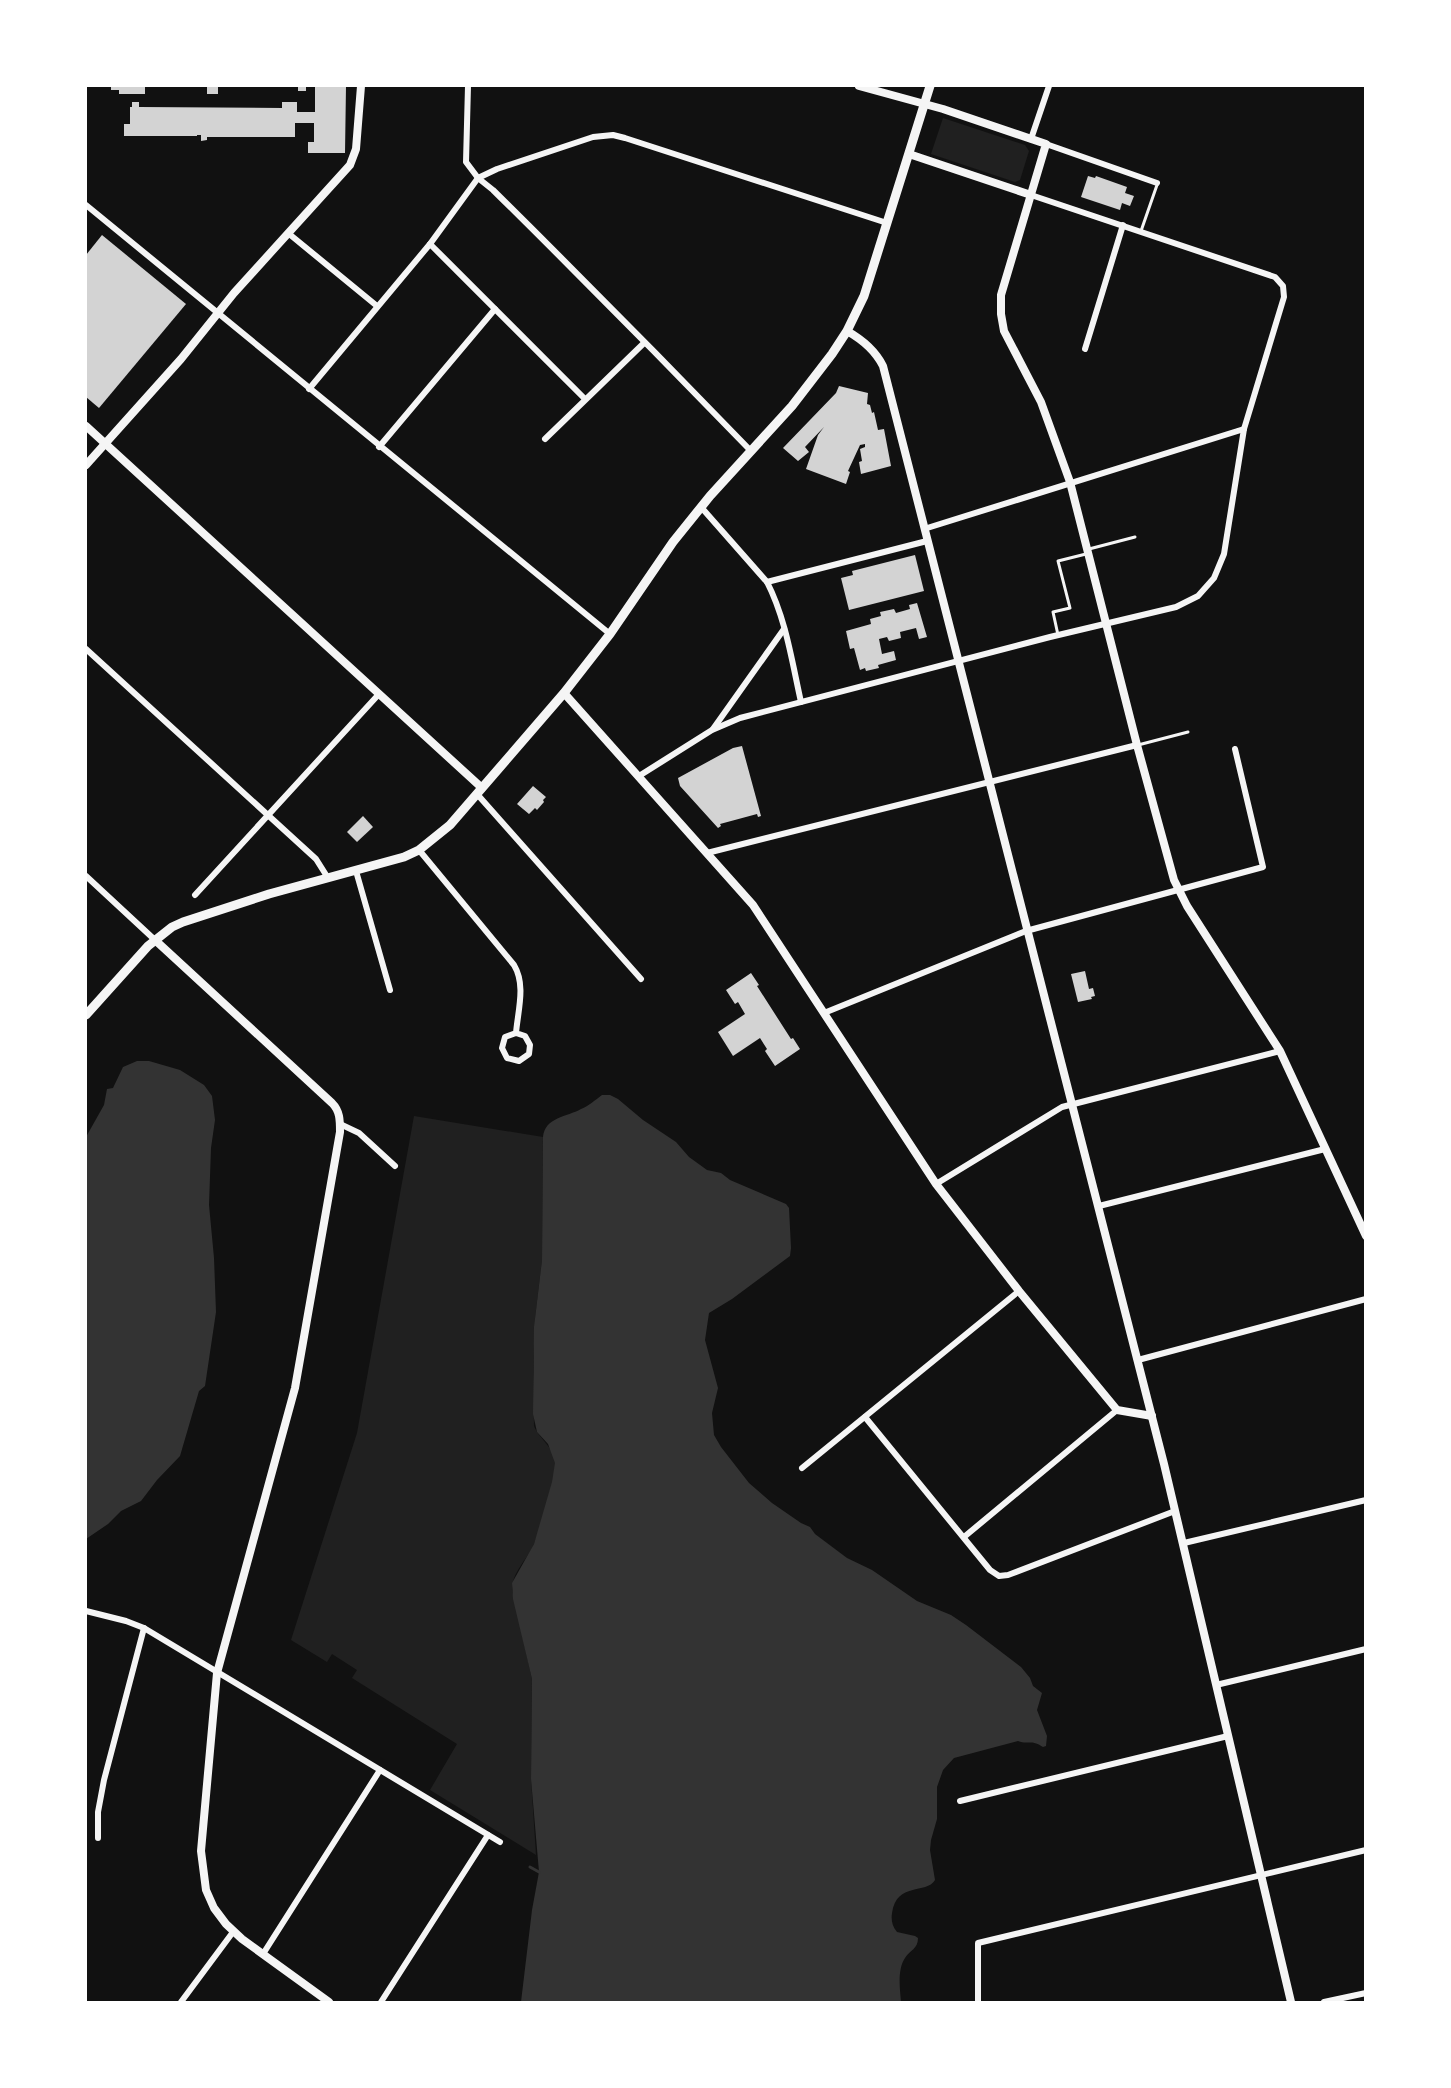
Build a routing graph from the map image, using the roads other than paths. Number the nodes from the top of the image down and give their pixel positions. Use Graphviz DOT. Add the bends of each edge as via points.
graph roads {
  1 [pos="361,86"];
  2 [pos="468,86"];
  3 [pos="859,86"];
  4 [pos="930,86"];
  5 [pos="1049,86"];
  6 [pos="925,104"];
  7 [pos="1031,139"];
  8 [pos="1046,144"];
  9 [pos="909,154"];
  10 [pos="478,178"];
  11 [pos="1157,183"];
  12 [pos="1031,195"];
  13 [pos="86,204"];
  14 [pos="887,224"];
  15 [pos="1123,225"];
  16 [pos="1141,231"];
  17 [pos="288,233"];
  18 [pos="430,244"];
  19 [pos="377,306"];
  20 [pos="495,309"];
  21 [pos="218,314"];
  22 [pos="847,331"];
  23 [pos="644,343"];
  24 [pos="1085,349"];
  25 [pos="309,389"];
  26 [pos="585,399"];
  27 [pos="86,426"];
  28 [pos="1244,429"];
  29 [pos="545,439"];
  30 [pos="105,444"];
  31 [pos="379,447"];
  32 [pos="751,451"];
  33 [pos="86,465"];
  34 [pos="1070,482"];
  35 [pos="701,507"];
  36 [pos="924,529"];
  37 [pos="1135,537"];
  38 [pos="927,541"];
  39 [pos="1088,551"];
  40 [pos="767,582"];
  41 [pos="1106,624"];
  42 [pos="784,629"];
  43 [pos="610,634"];
  44 [pos="1058,635"];
  45 [pos="86,648"];
  46 [pos="958,662"];
  47 [pos="564,693"];
  48 [pos="379,694"];
  49 [pos="801,702"];
  50 [pos="712,730"];
  51 [pos="1188,732"];
  52 [pos="1137,745"];
  53 [pos="1235,749"];
  54 [pos="639,776"];
  55 [pos="988,783"];
  56 [pos="480,791"];
  57 [pos="269,816"];
  58 [pos="419,850"];
  59 [pos="707,853"];
  60 [pos="356,871"];
  61 [pos="86,876"];
  62 [pos="328,878"];
  63 [pos="1179,891"];
  64 [pos="195,895"];
  65 [pos="1026,931"];
  66 [pos="155,940"];
  67 [pos="641,979"];
  68 [pos="390,990"];
  69 [pos="824,1013"];
  70 [pos="86,1015"];
  71 [pos="516,1033"];
  72 [pos="1280,1051"];
  73 [pos="1071,1103"];
  74 [pos="340,1124"];
  75 [pos="1325,1149"];
  76 [pos="394,1166"];
  77 [pos="936,1184"];
  78 [pos="1099,1206"];
  79 [pos="1365,1236"];
  80 [pos="1018,1291"];
  81 [pos="1365,1299"];
  82 [pos="1138,1360"];
  83 [pos="1117,1410"];
  84 [pos="1152,1416"];
  85 [pos="865,1417"];
  86 [pos="802,1468"];
  87 [pos="1365,1500"];
  88 [pos="1175,1511"];
  89 [pos="964,1537"];
  90 [pos="1184,1543"];
  91 [pos="86,1611"];
  92 [pos="144,1628"];
  93 [pos="1365,1649"];
  94 [pos="217,1673"];
  95 [pos="1216,1685"];
  96 [pos="1228,1736"];
  97 [pos="380,1770"];
  98 [pos="960,1801"];
  99 [pos="488,1835"];
  100 [pos="99,1838"];
  101 [pos="500,1842"];
  102 [pos="1365,1850"];
  103 [pos="1261,1875"];
  104 [pos="233,1932"];
  105 [pos="263,1954"];
  106 [pos="1365,1993"];
  107 [pos="181,2002"];
  108 [pos="329,2002"];
  109 [pos="381,2002"];
  110 [pos="978,2002"];
  111 [pos="1291,2002"];
  112 [pos="1324,2002"];
  1 -- 17 [label="street" via="352,161"];
  2 -- 10 [label="street" via="466,162"];
  3 -- 6 [label="street"];
  4 -- 6 [label="main road"];
  5 -- 7 [label="street"];
  6 -- 7 [label="street"];
  6 -- 9 [label="main road"];
  7 -- 8 [label="street"];
  8 -- 11 [label="street"];
  8 -- 12 [label="street"];
  9 -- 12 [label="street"];
  9 -- 14 [label="main road"];
  10 -- 14 [label="street" via="592,137 613,135"];
  10 -- 18 [label="street"];
  10 -- 23 [label="street"];
  11 -- 16 [label="lane"];
  12 -- 15 [label="street"];
  12 -- 34 [label="street" via="1001,294 1001,314 1009,344 1046,413"];
  13 -- 21 [label="street"];
  14 -- 22 [label="main road" via="864,296"];
  15 -- 16 [label="street"];
  15 -- 24 [label="street"];
  16 -- 28 [label="street" via="1275,277 1283,286 1284,297"];
  17 -- 19 [label="street"];
  17 -- 21 [label="street"];
  18 -- 19 [label="street"];
  18 -- 20 [label="street"];
  19 -- 25 [label="street"];
  20 -- 26 [label="street"];
  20 -- 31 [label="street"];
  21 -- 25 [label="street"];
  21 -- 30 [label="street"];
  22 -- 32 [label="main road" via="797,401"];
  22 -- 36 [label="main road" via="874,351 883,366"];
  23 -- 26 [label="street"];
  23 -- 32 [label="street"];
  25 -- 31 [label="street"];
  26 -- 29 [label="street"];
  27 -- 30 [label="street"];
  28 -- 34 [label="street"];
  28 -- 41 [label="street" via="1224,554 1207,588 1176,607"];
  30 -- 33 [label="street"];
  30 -- 48 [label="street"];
  31 -- 43 [label="street"];
  32 -- 35 [label="main road"];
  34 -- 36 [label="street"];
  34 -- 39 [label="street"];
  35 -- 40 [label="street"];
  35 -- 43 [label="main road"];
  36 -- 38 [label="main road"];
  37 -- 39 [label="lane"];
  38 -- 40 [label="street"];
  38 -- 46 [label="main road"];
  39 -- 41 [label="street"];
  39 -- 44 [label="lane" via="1058,561 1070,608 1053,612"];
  40 -- 42 [label="street"];
  41 -- 44 [label="street"];
  41 -- 52 [label="street"];
  42 -- 49 [label="street"];
  42 -- 50 [label="street"];
  43 -- 47 [label="main road"];
  44 -- 46 [label="street"];
  45 -- 57 [label="street"];
  46 -- 49 [label="street"];
  46 -- 55 [label="main road"];
  47 -- 54 [label="street"];
  47 -- 56 [label="main road"];
  48 -- 56 [label="street"];
  48 -- 57 [label="street"];
  49 -- 50 [label="street" via="740,718"];
  50 -- 54 [label="street"];
  51 -- 52 [label="lane"];
  52 -- 55 [label="street"];
  52 -- 63 [label="street" via="1169,868"];
  53 -- 63 [label="street" via="1263,867"];
  54 -- 59 [label="street"];
  55 -- 59 [label="street"];
  55 -- 65 [label="main road"];
  56 -- 58 [label="main road" via="450,825"];
  56 -- 67 [label="street"];
  57 -- 62 [label="street" via="316,859"];
  57 -- 64 [label="street"];
  58 -- 60 [label="main road"];
  58 -- 71 [label="street" via="520,974"];
  59 -- 69 [label="street" via="764,920"];
  60 -- 62 [label="main road"];
  60 -- 68 [label="street"];
  61 -- 66 [label="street"];
  62 -- 66 [label="main road" via="208,912 172,927"];
  63 -- 65 [label="street"];
  63 -- 72 [label="street"];
  65 -- 69 [label="street"];
  65 -- 73 [label="main road"];
  66 -- 70 [label="main road"];
  66 -- 74 [label="street" via="332,1103"];
  69 -- 77 [label="street"];
  71 -- 71 [label="street" via="525,1036 530,1045 529,1053 519,1061 507,1058 501,1048 505,1037"];
  72 -- 73 [label="street"];
  72 -- 75 [label="street"];
  73 -- 77 [label="street"];
  73 -- 78 [label="main road"];
  74 -- 76 [label="street" via="360,1133"];
  74 -- 94 [label="street" via="295,1388"];
  75 -- 78 [label="street"];
  75 -- 79 [label="street"];
  77 -- 80 [label="street"];
  78 -- 82 [label="main road"];
  80 -- 83 [label="street"];
  80 -- 85 [label="street"];
  81 -- 82 [label="street"];
  82 -- 84 [label="main road"];
  83 -- 84 [label="street"];
  83 -- 89 [label="street"];
  84 -- 88 [label="main road"];
  85 -- 86 [label="street"];
  85 -- 89 [label="street"];
  87 -- 90 [label="street"];
  88 -- 89 [label="street" via="1008,1575 993,1574"];
  88 -- 90 [label="main road"];
  90 -- 95 [label="main road"];
  91 -- 92 [label="street"];
  92 -- 94 [label="street"];
  92 -- 100 [label="street" via="104,1780 98,1812"];
  93 -- 95 [label="street"];
  94 -- 97 [label="street"];
  94 -- 104 [label="street" via="201,1865 210,1899"];
  95 -- 96 [label="main road"];
  96 -- 98 [label="street"];
  96 -- 103 [label="main road"];
  97 -- 99 [label="street"];
  97 -- 105 [label="street"];
  99 -- 101 [label="street"];
  99 -- 109 [label="street"];
  102 -- 103 [label="street"];
  103 -- 110 [label="street" via="978,1943"];
  103 -- 111 [label="main road"];
  104 -- 105 [label="street"];
  104 -- 107 [label="street"];
  105 -- 108 [label="street"];
  106 -- 112 [label="street"];
}
